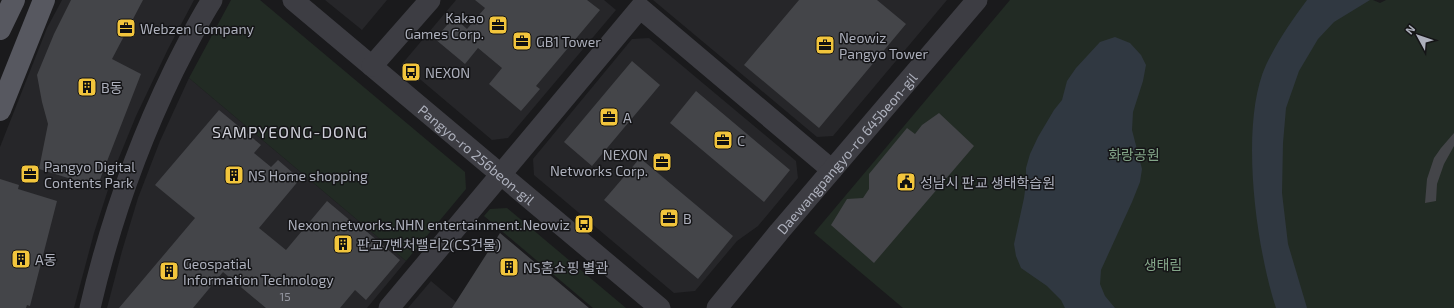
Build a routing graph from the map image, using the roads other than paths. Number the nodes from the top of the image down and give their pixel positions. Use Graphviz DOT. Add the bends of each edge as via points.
graph roads {
  1 [pos="44,0"];
  2 [pos="212,0"];
  3 [pos="293,0"];
  4 [pos="430,0"];
  5 [pos="977,0"];
  6 [pos="635,4"];
  7 [pos="372,66"];
  8 [pos="0,110"];
  9 [pos="832,170"];
  10 [pos="501,174"];
  11 [pos="90,308"];
  12 [pos="389,308"];
  13 [pos="660,308"];
  14 [pos="717,308"];
  1 -- 8 [label="main road"];
  2 -- 11 [label="street" via="189,40 148,126 116,211"];
  3 -- 7 [label="street, Pangyo-ro 256beon-gil"];
  4 -- 7 [label="street"];
  5 -- 9 [label="street, Daewangpangyo-ro 645beon-gil"];
  6 -- 9 [label="street"];
  6 -- 10 [label="street"];
  7 -- 10 [label="street, Pangyo-ro 256beon-gil"];
  9 -- 14 [label="street, Daewangpangyo-ro 645beon-gil"];
  10 -- 12 [label="street"];
  10 -- 13 [label="street, Pangyo-ro 256beon-gil"];
}
